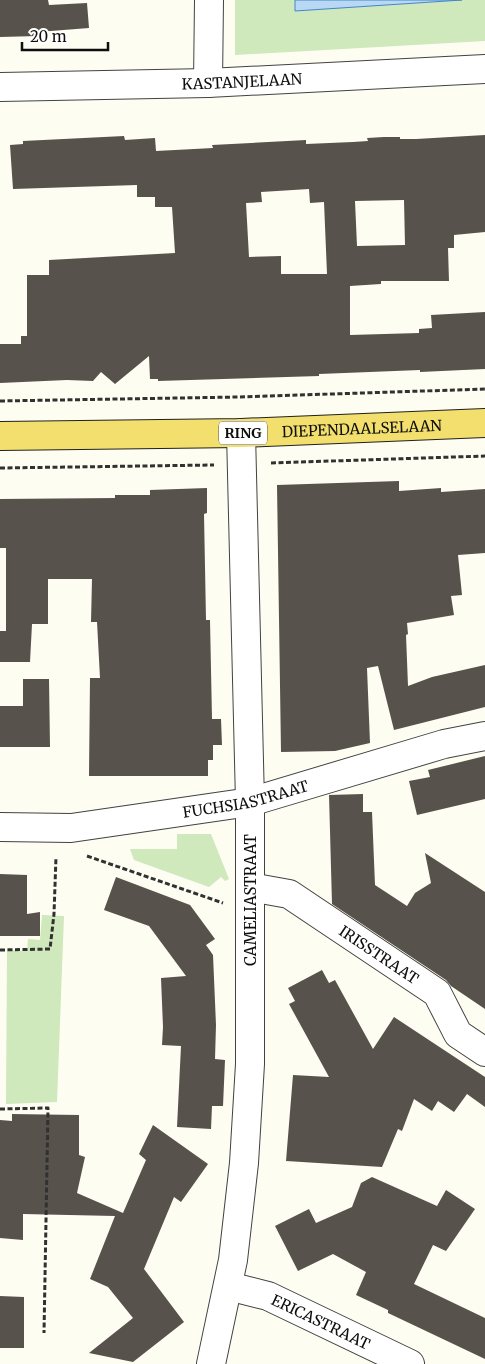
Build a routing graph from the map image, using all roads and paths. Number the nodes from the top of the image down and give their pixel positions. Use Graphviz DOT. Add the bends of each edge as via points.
graph roads {
  1 [pos="209,0"];
  2 [pos="485,69"];
  3 [pos="208,83"];
  4 [pos="0,87"];
  5 [pos="485,389"];
  6 [pos="0,401"];
  7 [pos="485,423"];
  8 [pos="240,433"];
  9 [pos="0,436"];
  10 [pos="485,736"];
  11 [pos="250,802"];
  12 [pos="0,827"];
  13 [pos="56,851"];
  14 [pos="84,855"];
  15 [pos="250,887"];
  16 [pos="223,903"];
  17 [pos="0,950"];
  18 [pos="485,1052"];
  19 [pos="0,1109"];
  20 [pos="228,1286"];
  21 [pos="44,1333"];
  22 [pos="210,1364"];
  23 [pos="410,1364"];
  1 -- 3 [label="street"];
  2 -- 3 [label="street, KASTANJELAAN"];
  3 -- 4 [label="street, KASTANJELAAN"];
  5 -- 6 [label="path"];
  7 -- 8 [label="main road, DIEPENDAALSELAAN / RING"];
  8 -- 9 [label="main road, DIEPENDAALSELAAN / RING"];
  8 -- 11 [label="street, CAMELIASTRAAT"];
  10 -- 11 [label="street, FUCHSIASTRAAT" via="444,744"];
  11 -- 12 [label="street, FUCHSIASTRAAT" via="71,828"];
  11 -- 15 [label="street, CAMELIASTRAAT"];
  13 -- 17 [label="path" via="50,949"];
  14 -- 16 [label="path"];
  15 -- 18 [label="street, IRISSTRAAT" via="289,894 437,993 458,1034"];
  15 -- 20 [label="street, CAMELIASTRAAT" via="250,1064 244,1163 234,1260"];
  19 -- 21 [label="path" via="48,1108"];
  20 -- 22 [label="street, CAMELIASTRAAT"];
  20 -- 23 [label="street, ERICASTRAAT" via="268,1296"];
}
